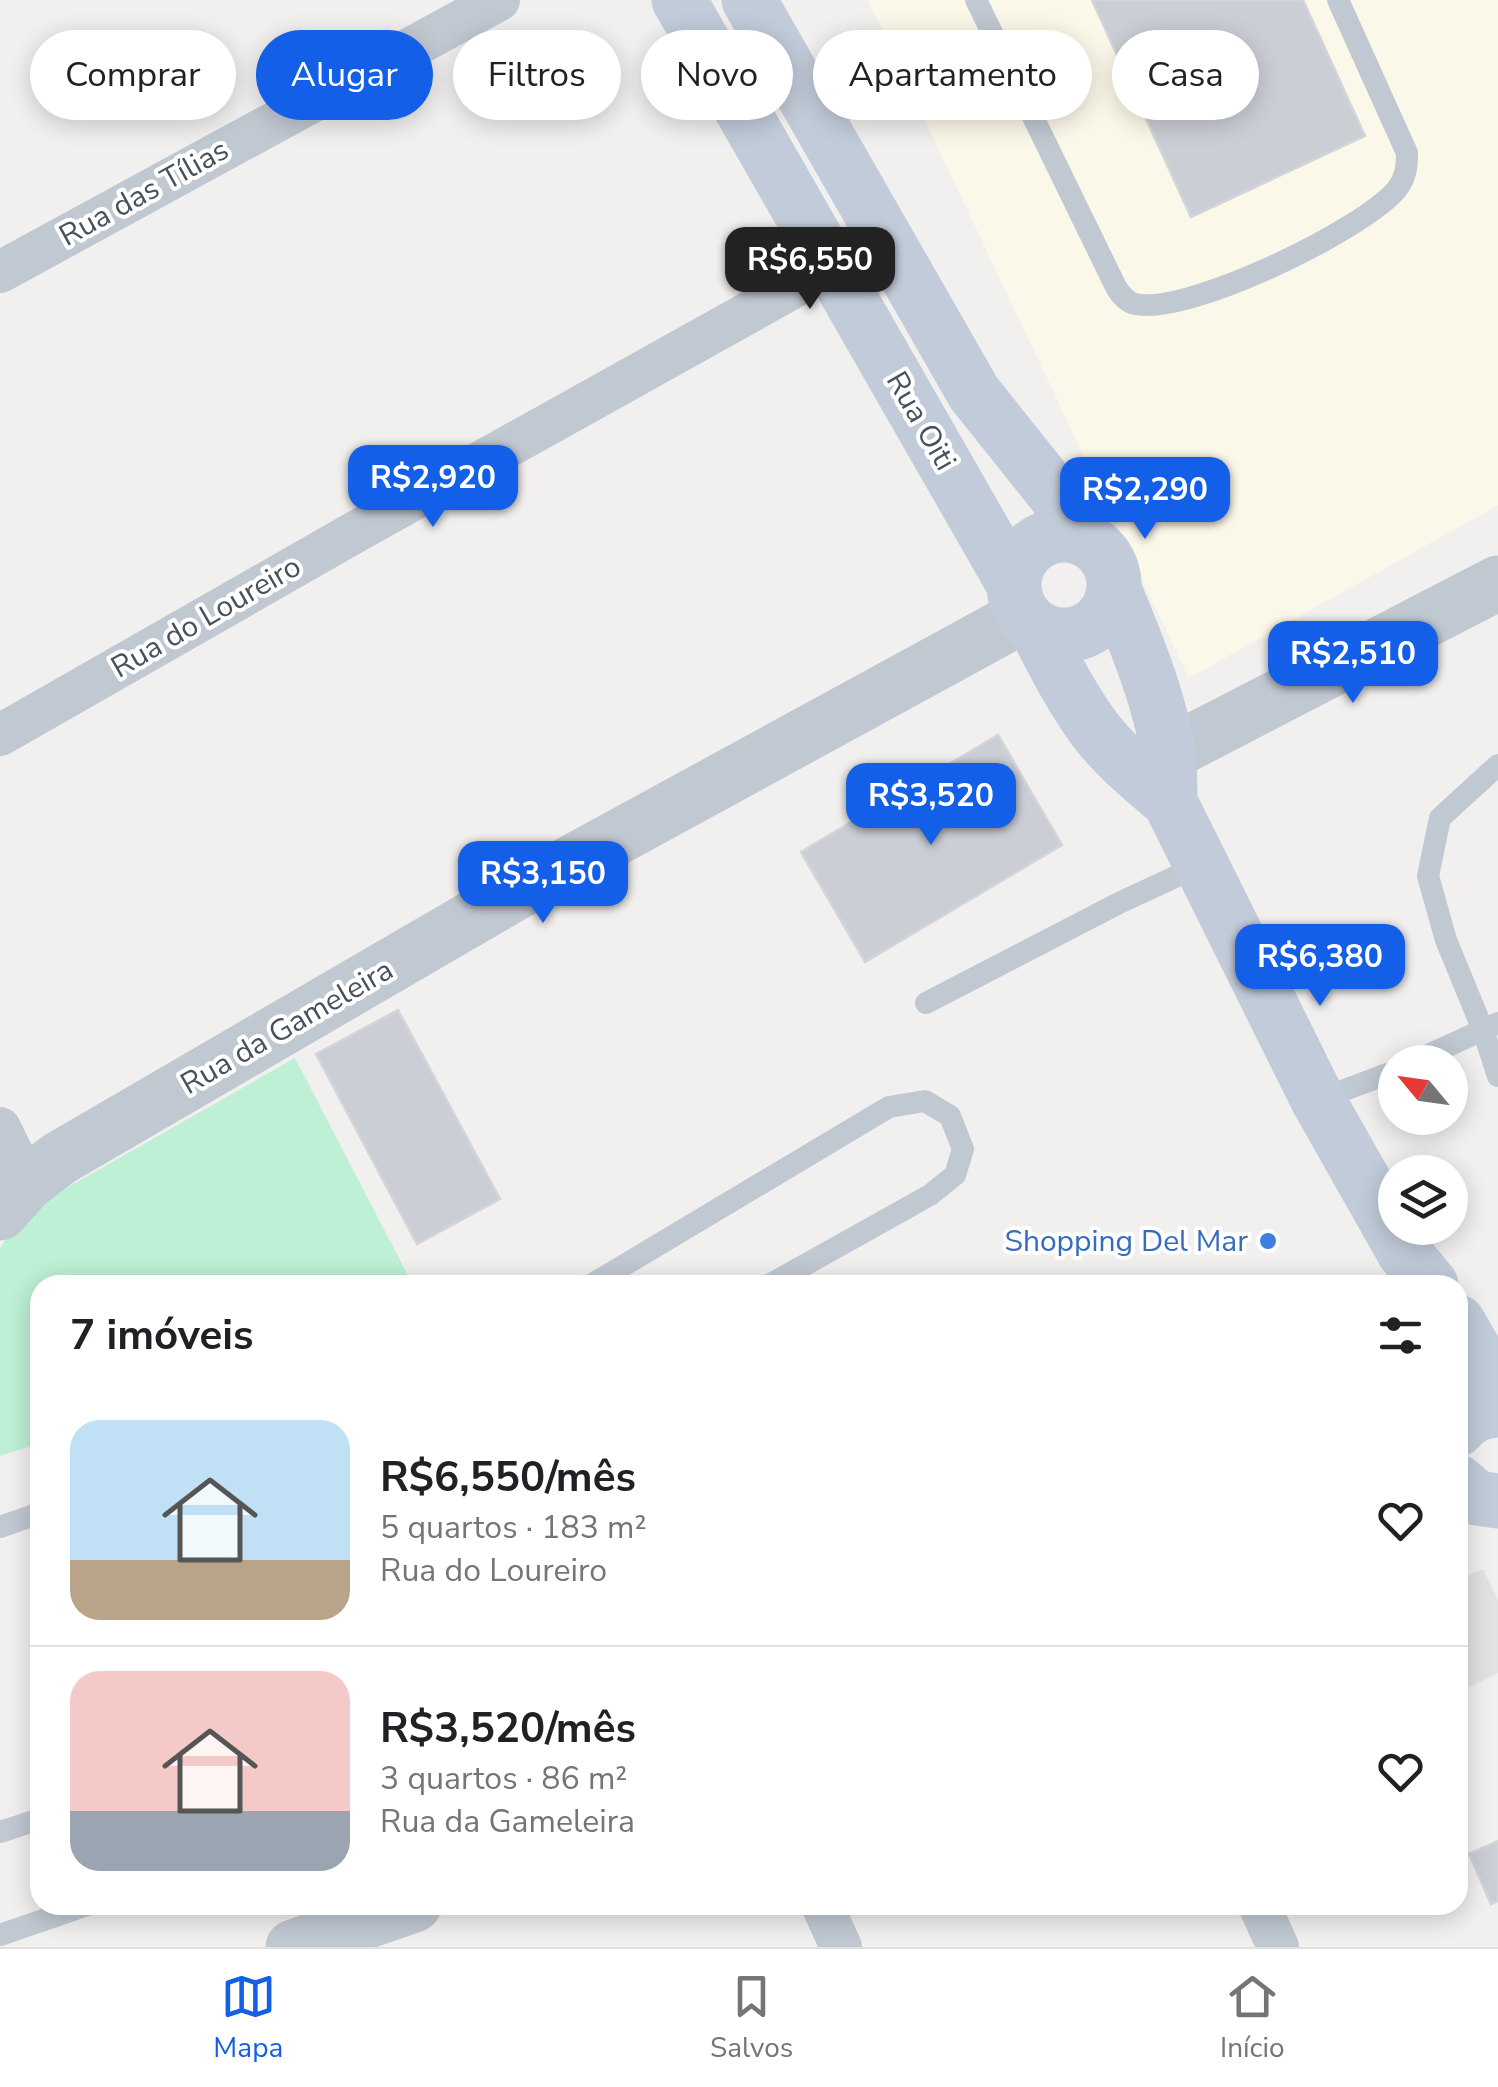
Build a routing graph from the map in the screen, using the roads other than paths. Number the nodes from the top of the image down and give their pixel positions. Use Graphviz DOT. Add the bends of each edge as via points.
graph roads {
  1 [pos="499,0"];
  2 [pos="679,0"];
  3 [pos="749,0"];
  4 [pos="976,0"];
  5 [pos="1338,0"];
  6 [pos="832,266"];
  7 [pos="0,272"];
  8 [pos="1088,541"];
  9 [pos="1498,583"];
  10 [pos="1114,589"];
  11 [pos="1024,609"];
  12 [pos="0,735"];
  13 [pos="1498,764"];
  14 [pos="1169,778"];
  15 [pos="1202,864"];
  16 [pos="926,1003"];
  17 [pos="1491,1026"];
  18 [pos="1449,1045"];
  19 [pos="1498,1076"];
  20 [pos="1378,1077"];
  21 [pos="1318,1100"];
  22 [pos="0,1128"];
  23 [pos="13,1198"];
  24 [pos="1416,1274"];
  25 [pos="607,1275"];
  26 [pos="787,1275"];
  27 [pos="1487,1368"];
  28 [pos="1468,1419"];
  29 [pos="30,1516"];
  30 [pos="0,1527"];
  31 [pos="30,1822"];
  32 [pos="0,1832"];
  33 [pos="58,1915"];
  34 [pos="827,1915"];
  35 [pos="1264,1915"];
  36 [pos="404,1921"];
  37 [pos="0,1935"];
  38 [pos="292,1947"];
  39 [pos="842,1947"];
  40 [pos="1278,1947"];
  1 -- 7 [label="street, Rua das Tílias"];
  2 -- 6 [label="main road, Rua Oiti"];
  3 -- 8 [label="main road, Rua Oiti" via="974,392"];
  4 -- 5 [label="lane" via="1116,286 1125,299 1146,304 1220,288 1288,260 1362,220 1398,188 1408,172 1408,153"];
  6 -- 11 [label="main road, Rua Oiti"];
  6 -- 12 [label="street, Rua do Loureiro"];
  8 -- 10 [label="main road" via="1110,566"];
  8 -- 11 [label="main road" via="1050,537 1025,554 1017,567"];
  9 -- 14 [label="street"];
  10 -- 11 [label="main road" via="1100,620 1072,635 1057,636"];
  10 -- 14 [label="main road, Rua Oiti" via="1154,700"];
  11 -- 14 [label="main road, Rua Oiti" via="1096,731 1130,769"];
  11 -- 23 [label="street, Rua da Gameleira" via="520,890 60,1158"];
  13 -- 17 [label="lane" via="1440,818 1428,876 1446,940"];
  14 -- 15 [label="main road, Rua Oiti"];
  15 -- 16 [label="lane"];
  15 -- 21 [label="main road, Rua Oiti"];
  17 -- 18 [label="lane"];
  17 -- 19 [label="lane"];
  20 -- 21 [label="lane"];
  21 -- 24 [label="main road, Rua Oiti"];
  22 -- 23 [label="street"];
  25 -- 26 [label="lane" via="889,1107 925,1100 950,1116 963,1149 955,1175"];
  27 -- 28 [label="main road" via="1480,1412"];
  29 -- 30 [label="lane"];
  31 -- 32 [label="lane"];
  33 -- 37 [label="lane"];
  34 -- 39 [label="street"];
  35 -- 40 [label="street"];
  36 -- 38 [label="street"];
}
